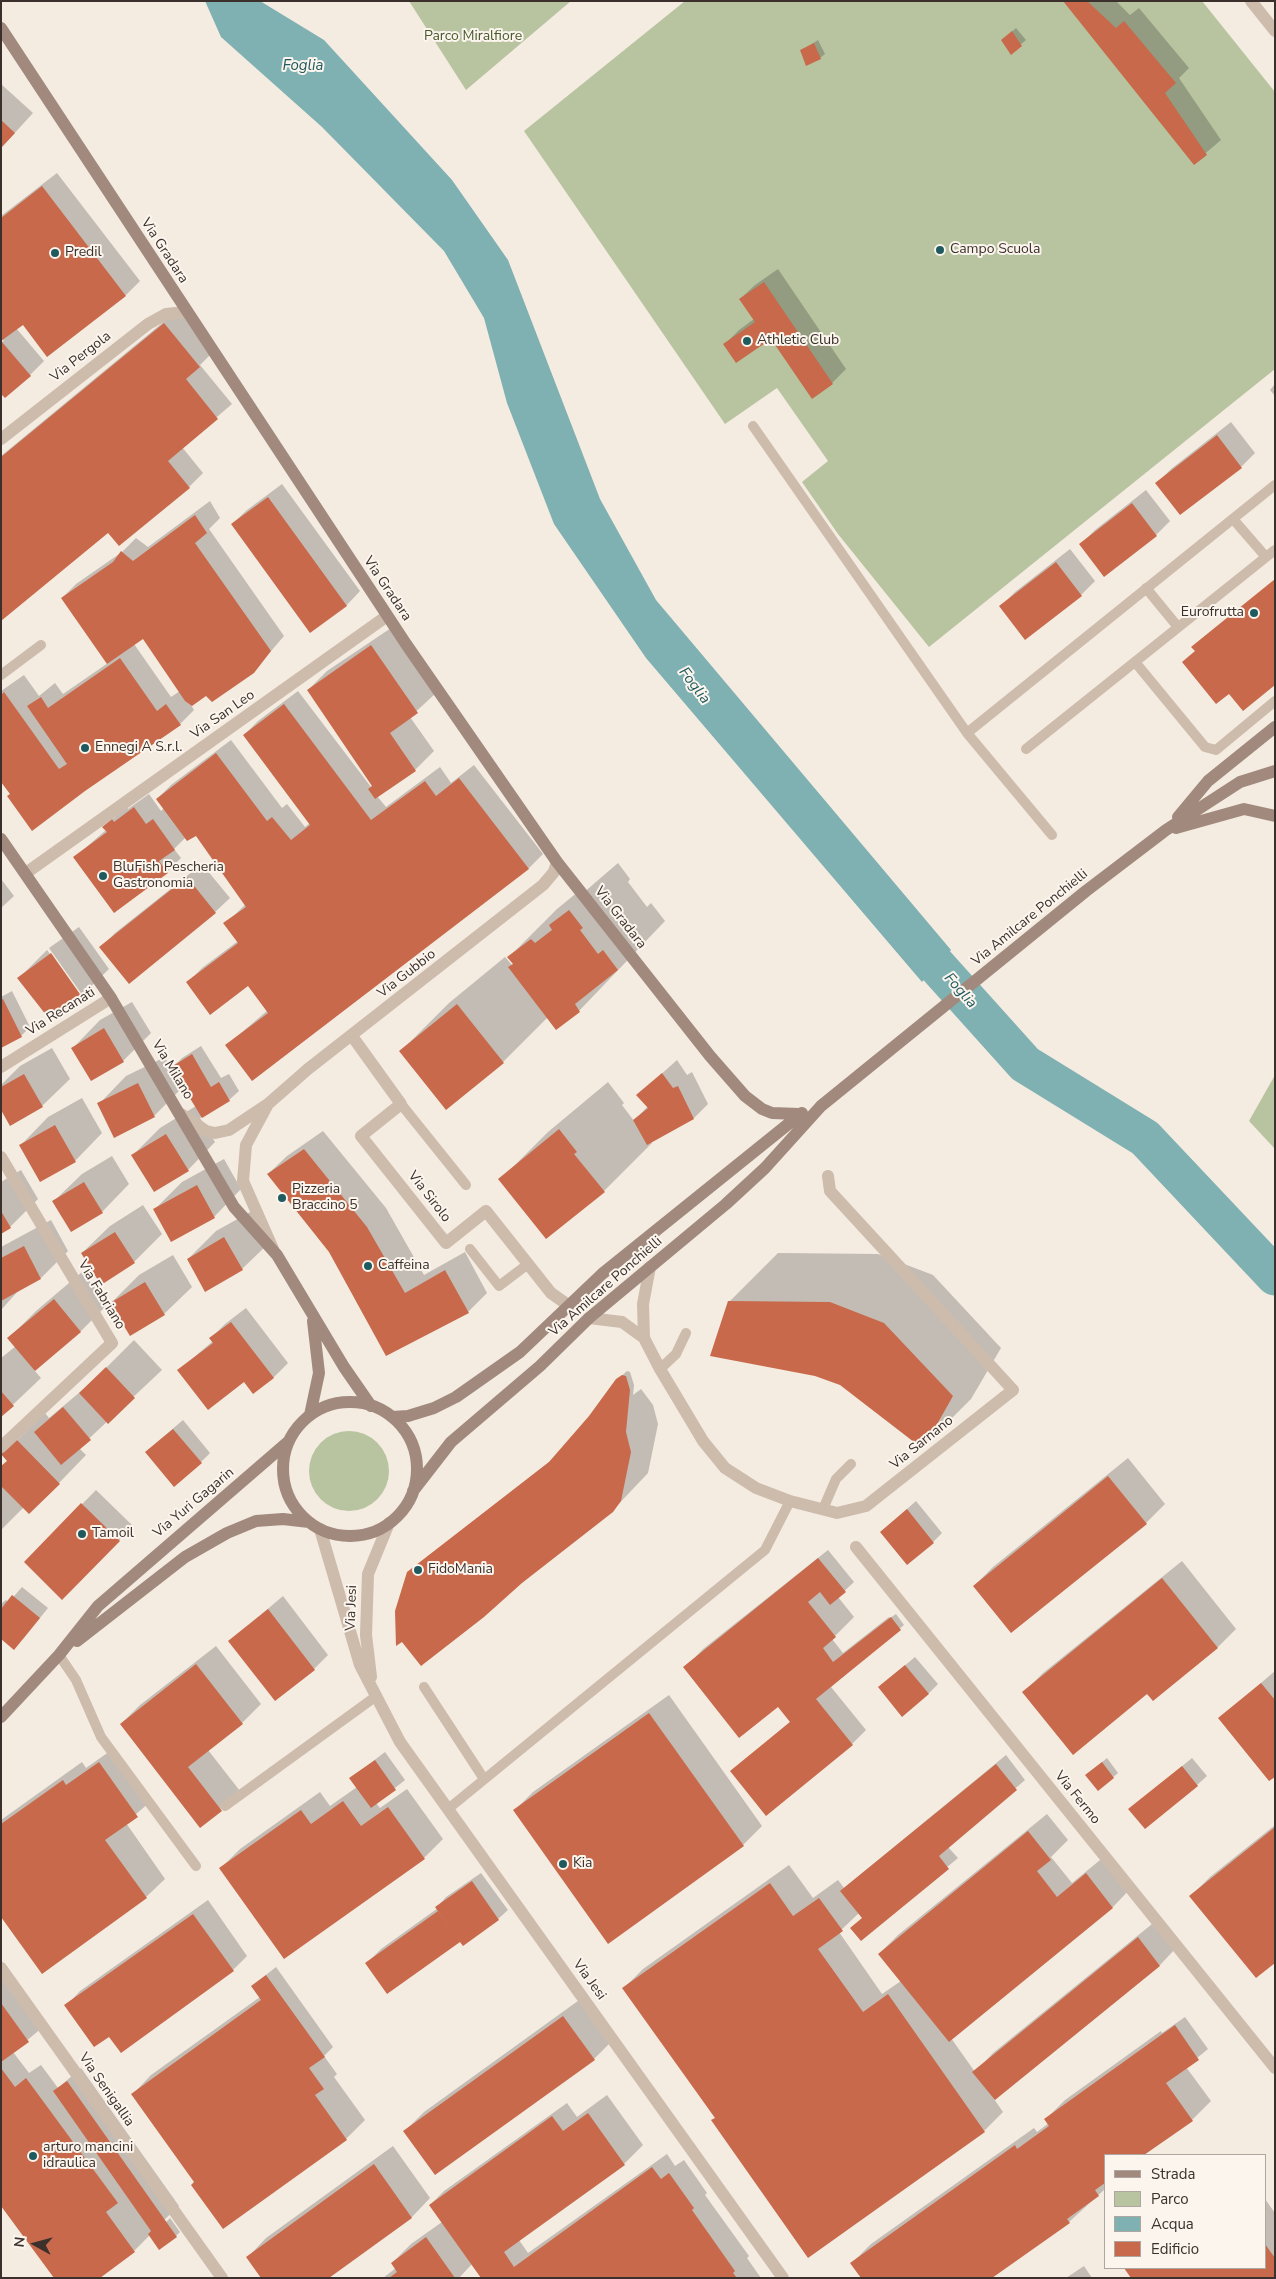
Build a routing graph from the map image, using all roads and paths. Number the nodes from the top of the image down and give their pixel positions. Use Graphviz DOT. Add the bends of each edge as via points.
graph roads {
  1 [pos="1251,1"];
  2 [pos="1,28"];
  3 [pos="1275,30"];
  4 [pos="186,312"];
  5 [pos="753,426"];
  6 [pos="1,439"];
  7 [pos="1275,485"];
  8 [pos="1234,518"];
  9 [pos="1275,550"];
  10 [pos="1266,557"];
  11 [pos="1146,588"];
  12 [pos="387,616"];
  13 [pos="1178,627"];
  14 [pos="41,645"];
  15 [pos="1135,662"];
  16 [pos="1,675"];
  17 [pos="1275,701"];
  18 [pos="1275,727"];
  19 [pos="967,733"];
  20 [pos="1026,749"];
  21 [pos="1275,771"];
  22 [pos="1275,816"];
  23 [pos="1166,830"];
  24 [pos="1052,835"];
  25 [pos="1,839"];
  26 [pos="557,862"];
  27 [pos="26,873"];
  28 [pos="111,998"];
  29 [pos="352,1036"];
  30 [pos="1,1067"];
  31 [pos="268,1104"];
  32 [pos="401,1104"];
  33 [pos="821,1106"];
  34 [pos="181,1114"];
  35 [pos="798,1114"];
  36 [pos="1,1157"];
  37 [pos="828,1176"];
  38 [pos="466,1185"];
  39 [pos="470,1249"];
  40 [pos="277,1255"];
  41 [pos="528,1264"];
  42 [pos="650,1267"];
  43 [pos="568,1306"];
  44 [pos="313,1318"];
  45 [pos="589,1318"];
  46 [pos="686,1333"];
  47 [pos="644,1338"];
  48 [pos="660,1369"];
  49 [pos="371,1406"];
  50 [pos="310,1415"];
  51 [pos="392,1417"];
  52 [pos="289,1441"];
  53 [pos="1,1447"];
  54 [pos="851,1464"];
  55 [pos="413,1491"];
  56 [pos="790,1501"];
  57 [pos="823,1510"];
  58 [pos="389,1523"];
  59 [pos="314,1525"];
  60 [pos="856,1547"];
  61 [pos="59,1655"];
  62 [pos="424,1687"];
  63 [pos="375,1696"];
  64 [pos="6,1713"];
  65 [pos="1,1722"];
  66 [pos="484,1779"];
  67 [pos="225,1806"];
  68 [pos="448,1809"];
  69 [pos="196,1866"];
  70 [pos="1,1968"];
  71 [pos="1275,2068"];
  72 [pos="222,2278"];
  73 [pos="783,2278"];
  1 -- 3 [label="street"];
  2 -- 4 [label="main road, Via Gradara"];
  4 -- 6 [label="street, Via Pergola" via="166,314 148,324"];
  4 -- 12 [label="main road, Via Gradara"];
  5 -- 19 [label="lane"];
  7 -- 8 [label="lane"];
  8 -- 10 [label="lane"];
  8 -- 11 [label="lane"];
  9 -- 10 [label="lane"];
  10 -- 13 [label="lane"];
  11 -- 13 [label="lane"];
  11 -- 19 [label="lane"];
  12 -- 26 [label="main road, Via Gradara"];
  12 -- 27 [label="street, Via San Leo"];
  13 -- 15 [label="lane"];
  14 -- 16 [label="lane"];
  15 -- 17 [label="lane" via="1205,747 1216,750"];
  15 -- 20 [label="lane"];
  18 -- 23 [label="main road" via="1208,781"];
  19 -- 24 [label="lane"];
  21 -- 23 [label="main road, Via Amilcare Ponchielli" via="1240,782"];
  22 -- 23 [label="main road, Via Amilcare Ponchielli" via="1244,809"];
  23 -- 33 [label="main road, Via Amilcare Ponchielli"];
  25 -- 27 [label="main road, Via Milano"];
  26 -- 29 [label="street, Via Gubbio" via="544,885"];
  26 -- 35 [label="main road, Via Gradara" via="745,1096 762,1109"];
  27 -- 28 [label="main road, Via Milano"];
  28 -- 30 [label="street, Via Recanati"];
  28 -- 34 [label="main road, Via Milano"];
  29 -- 31 [label="street, Via Gubbio"];
  29 -- 32 [label="street"];
  31 -- 34 [label="street, Via Gubbio" via="229,1130 215,1133 197,1127"];
  31 -- 40 [label="street, Via Gubbio" via="246,1145 243,1181"];
  32 -- 38 [label="lane"];
  32 -- 41 [label="street, Via Sirolo" via="361,1136 446,1243 486,1211"];
  33 -- 35 [label="main road, Via Amilcare Ponchielli"];
  33 -- 42 [label="main road, Via Amilcare Ponchielli" via="765,1168"];
  34 -- 40 [label="main road, Via Milano" via="234,1207"];
  35 -- 43 [label="main road, Via Amilcare Ponchielli" via="638,1243"];
  36 -- 53 [label="street, Via Fabriano" via="112,1343"];
  37 -- 57 [label="street, Via Sarnano" via="830,1191 1013,1390 866,1506 837,1512"];
  39 -- 41 [label="lane" via="499,1286"];
  40 -- 44 [label="main road, Via Milano"];
  41 -- 43 [label="street, Via Sirolo" via="551,1293"];
  42 -- 45 [label="main road, Via Amilcare Ponchielli"];
  42 -- 47 [label="street, Via Sarnano" via="643,1304"];
  43 -- 51 [label="main road, Via Amilcare Ponchielli" via="520,1352 456,1397 434,1408"];
  44 -- 49 [label="main road, Via Milano"];
  44 -- 50 [label="main road, Via Milano" via="319,1373"];
  45 -- 47 [label="street, Via Sarnano" via="622,1322"];
  45 -- 55 [label="main road, Via Amilcare Ponchielli" via="540,1366 451,1442"];
  46 -- 48 [label="lane" via="676,1354"];
  47 -- 48 [label="street, Via Sarnano"];
  48 -- 56 [label="street, Via Sarnano" via="704,1441 725,1468 756,1488"];
  49 -- 50 [label="main road" via="333,1404"];
  49 -- 51 [label="main road"];
  50 -- 52 [label="main road"];
  51 -- 55 [label="main road" via="414,1451 416,1478"];
  52 -- 59 [label="main road" via="283,1470 285,1485 290,1499"];
  52 -- 61 [label="main road, Via Yuri Gagarin" via="98,1606"];
  54 -- 57 [label="lane" via="836,1479"];
  55 -- 58 [label="main road" via="403,1509"];
  56 -- 57 [label="street, Via Sarnano"];
  56 -- 66 [label="lane" via="765,1550"];
  58 -- 59 [label="main road" via="373,1532 355,1536 343,1536"];
  58 -- 63 [label="street, Via Jesi" via="368,1574 366,1635"];
  59 -- 61 [label="main road, Via Yuri Gagarin" via="283,1519 256,1521 227,1533 185,1556"];
  59 -- 63 [label="street, Via Jesi" via="328,1553 351,1639"];
  60 -- 71 [label="street, Via Fermo"];
  61 -- 64 [label="main road, Via Yuri Gagarin"];
  61 -- 69 [label="lane" via="76,1680 101,1737"];
  62 -- 66 [label="lane"];
  63 -- 67 [label="lane"];
  63 -- 68 [label="street, Via Jesi" via="400,1742"];
  64 -- 65 [label="main road, Via Yuri Gagarin"];
  66 -- 68 [label="lane"];
  68 -- 73 [label="street, Via Jesi"];
  70 -- 72 [label="street, Via Senigallia"];
}
